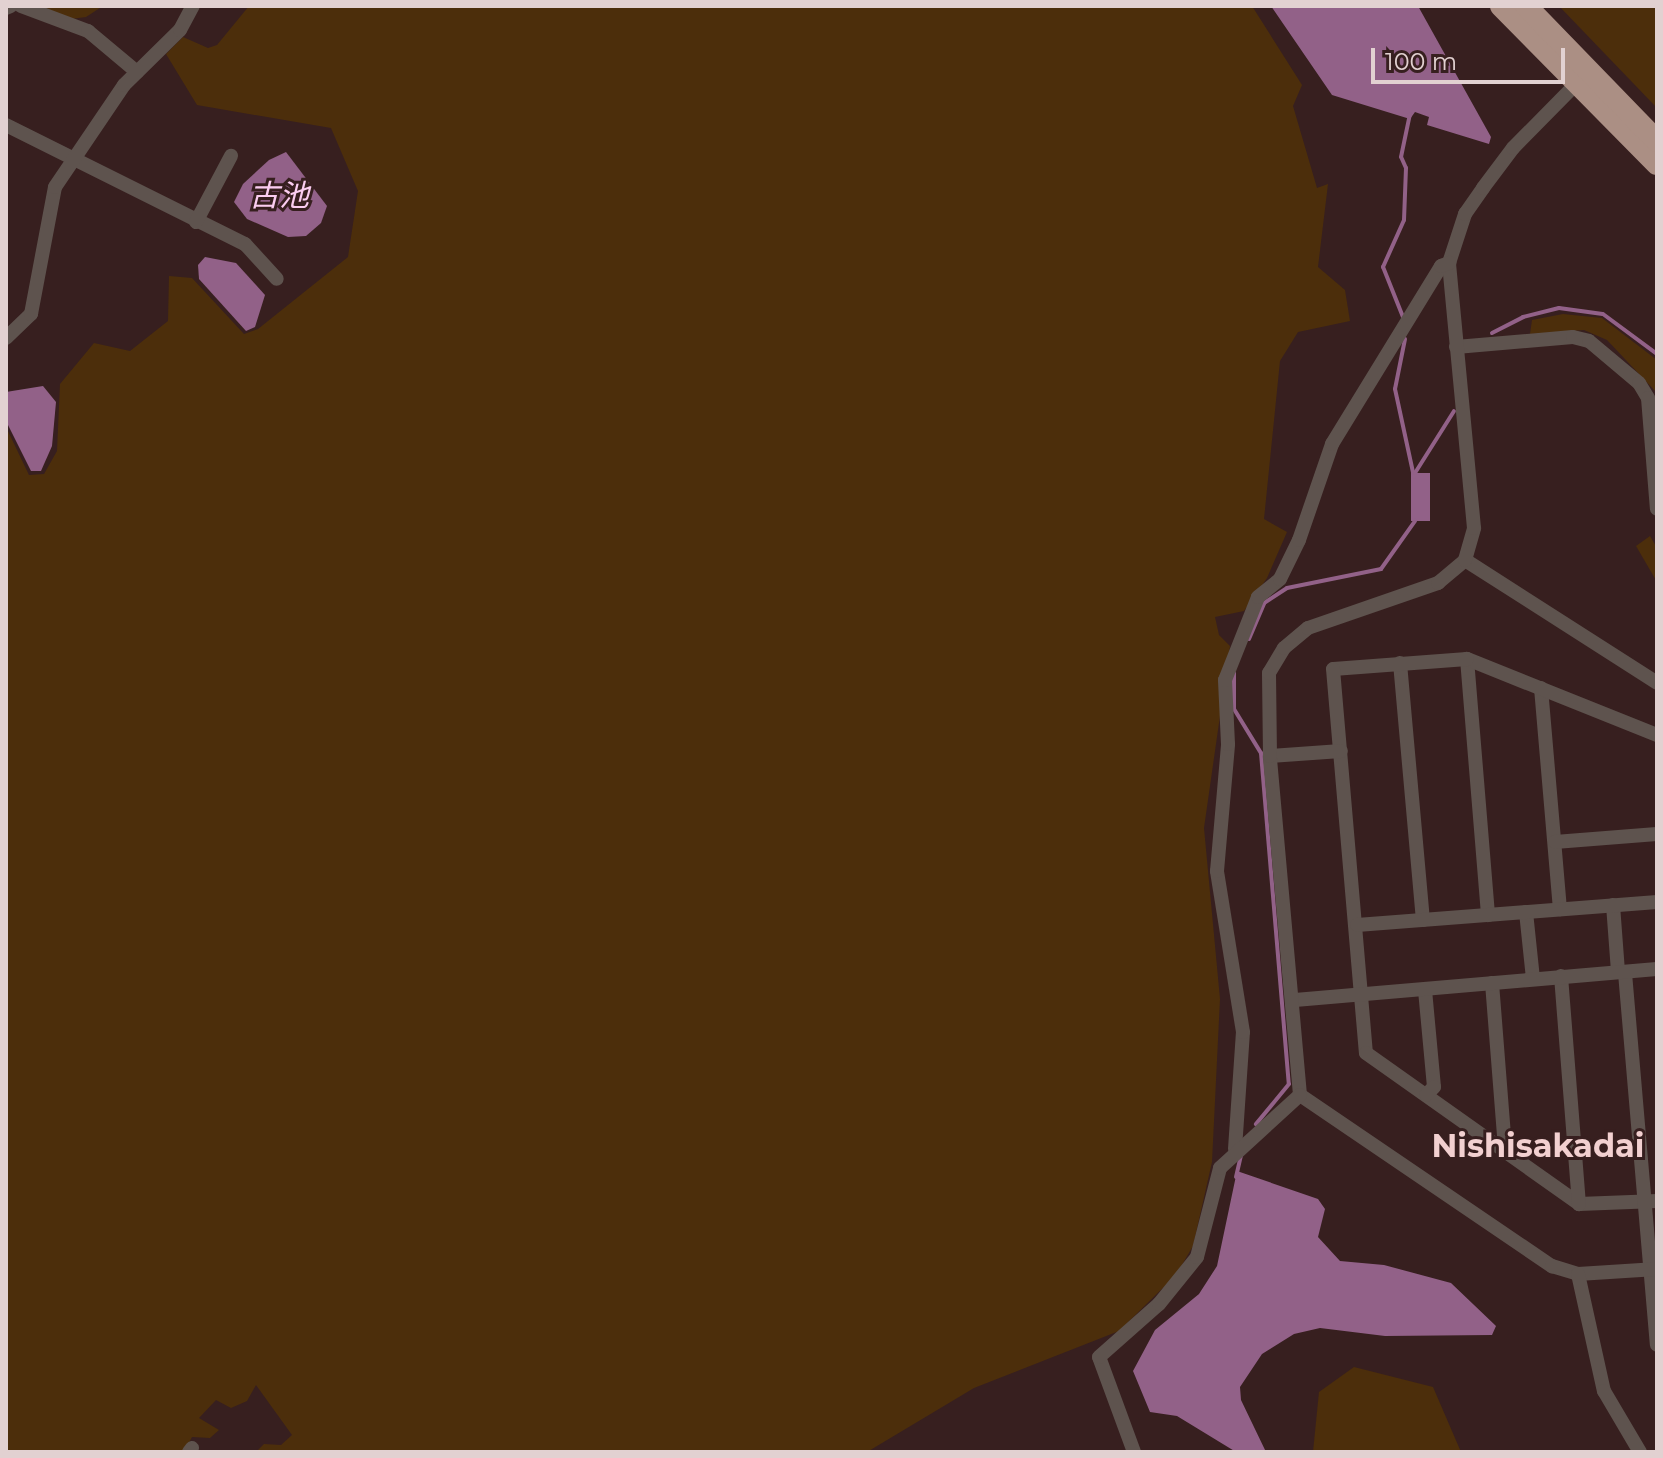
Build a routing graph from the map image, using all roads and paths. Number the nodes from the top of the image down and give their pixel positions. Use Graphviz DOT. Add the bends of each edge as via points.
graph roads {
  1 [pos="21,6"];
  2 [pos="193,6"];
  3 [pos="1501,6"];
  4 [pos="1526,6"];
  5 [pos="137,72"];
  6 [pos="1582,79"];
  7 [pos="6,125"];
  8 [pos="1657,141"];
  9 [pos="231,156"];
  10 [pos="72,160"];
  11 [pos="1657,164"];
  12 [pos="196,222"];
  13 [pos="1449,263"];
  14 [pos="277,279"];
  15 [pos="6,338"];
  16 [pos="1456,347"];
  17 [pos="1657,509"];
  18 [pos="1465,560"];
  19 [pos="1467,659"];
  20 [pos="1400,663"];
  21 [pos="1657,683"];
  22 [pos="1541,688"];
  23 [pos="1657,735"];
  24 [pos="1341,751"];
  25 [pos="1270,756"];
  26 [pos="1657,834"];
  27 [pos="1555,842"];
  28 [pos="1657,902"];
  29 [pos="1613,905"];
  30 [pos="1560,909"];
  31 [pos="1526,912"];
  32 [pos="1488,915"];
  33 [pos="1423,920"];
  34 [pos="1357,925"];
  35 [pos="1657,969"];
  36 [pos="1622,973"];
  37 [pos="1561,976"];
  38 [pos="1533,979"];
  39 [pos="1492,983"];
  40 [pos="1425,990"];
  41 [pos="1360,996"];
  42 [pos="1295,1000"];
  43 [pos="1300,1095"];
  44 [pos="1426,1095"];
  45 [pos="1505,1148"];
  46 [pos="1235,1149"];
  47 [pos="1652,1202"];
  48 [pos="1579,1204"];
  49 [pos="1653,1270"];
  50 [pos="1578,1274"];
  51 [pos="1657,1345"];
  52 [pos="1134,1452"];
  53 [pos="1640,1452"];
  1 -- 5 [label="street" via="88,31"];
  2 -- 5 [label="street" via="180,30"];
  3 -- 6 [label="highway"];
  4 -- 6 [label="highway"];
  5 -- 10 [label="street"];
  6 -- 8 [label="highway"];
  6 -- 11 [label="highway"];
  6 -- 13 [label="street" via="1513,148 1483,188 1465,214"];
  7 -- 10 [label="street"];
  9 -- 12 [label="street"];
  10 -- 12 [label="street"];
  10 -- 15 [label="street" via="55,187 31,314"];
  12 -- 14 [label="street" via="245,244"];
  13 -- 16 [label="street"];
  13 -- 46 [label="street" via="1441,266 1332,444 1299,540 1280,579 1258,597 1227,672 1228,744 1217,871 1243,1032"];
  16 -- 17 [label="street" via="1573,337 1589,341 1639,383 1648,398"];
  16 -- 18 [label="street" via="1474,528"];
  18 -- 21 [label="street"];
  18 -- 25 [label="street" via="1438,583 1308,628 1284,648 1265,689"];
  19 -- 20 [label="street"];
  19 -- 22 [label="street"];
  19 -- 32 [label="street"];
  20 -- 24 [label="street" via="1333,669"];
  20 -- 33 [label="street"];
  22 -- 23 [label="street"];
  22 -- 27 [label="street"];
  24 -- 25 [label="street"];
  24 -- 34 [label="street"];
  25 -- 42 [label="street"];
  26 -- 27 [label="street"];
  27 -- 30 [label="street"];
  28 -- 29 [label="street"];
  29 -- 30 [label="street"];
  29 -- 36 [label="street"];
  30 -- 31 [label="street"];
  31 -- 32 [label="street"];
  31 -- 38 [label="street"];
  32 -- 33 [label="street"];
  33 -- 34 [label="street"];
  34 -- 41 [label="street"];
  35 -- 36 [label="street"];
  36 -- 37 [label="street"];
  36 -- 47 [label="street"];
  37 -- 38 [label="street"];
  37 -- 48 [label="street"];
  38 -- 39 [label="street"];
  39 -- 40 [label="street"];
  39 -- 45 [label="street"];
  40 -- 41 [label="street"];
  40 -- 44 [label="street" via="1434,1087"];
  41 -- 42 [label="street"];
  41 -- 44 [label="street" via="1366,1053"];
  42 -- 43 [label="street"];
  43 -- 46 [label="street"];
  43 -- 50 [label="street" via="1552,1266"];
  44 -- 45 [label="street"];
  45 -- 48 [label="street"];
  46 -- 52 [label="street" via="1220,1168 1197,1257 1159,1304 1099,1357"];
  47 -- 48 [label="street"];
  47 -- 49 [label="street"];
  49 -- 50 [label="street"];
  49 -- 51 [label="street"];
  50 -- 53 [label="street" via="1604,1391"];
}
